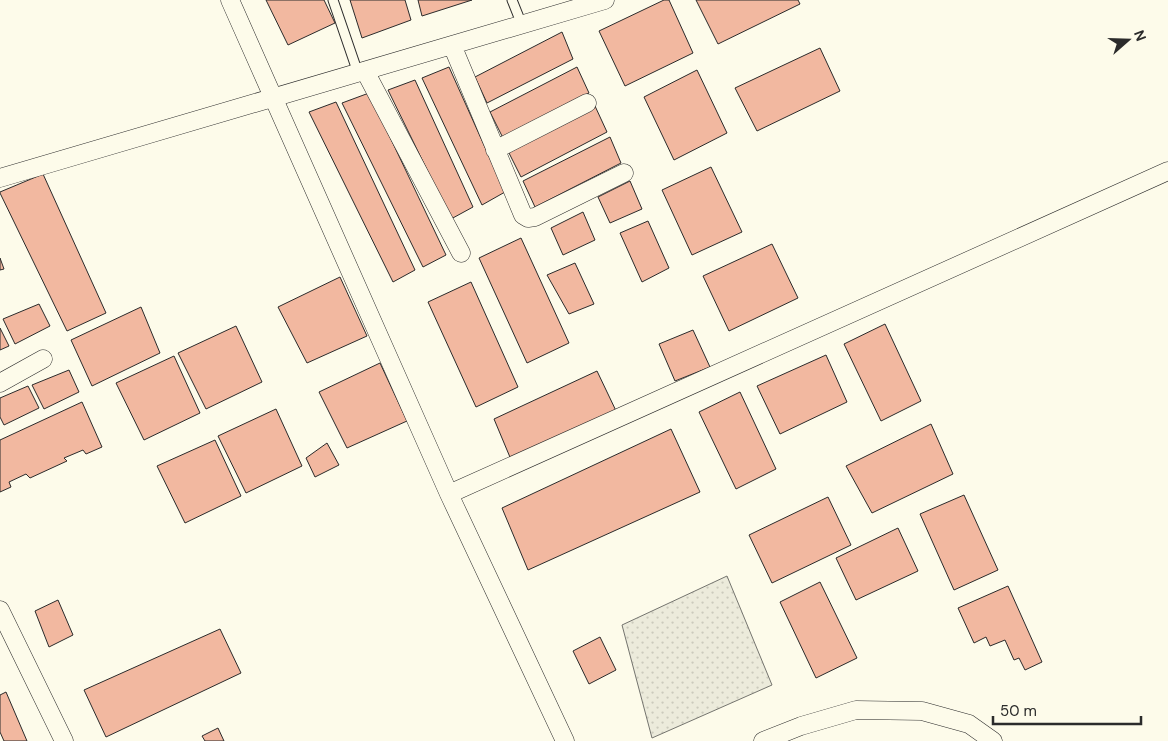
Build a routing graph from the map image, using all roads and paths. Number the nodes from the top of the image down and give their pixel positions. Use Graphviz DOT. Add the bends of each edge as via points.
graph roads {
  1 [pos="230,0"];
  2 [pos="333,0"];
  3 [pos="512,0"];
  4 [pos="605,0"];
  5 [pos="522,25"];
  6 [pos="452,45"];
  7 [pos="362,72"];
  8 [pos="274,96"];
  9 [pos="587,103"];
  10 [pos="495,150"];
  11 [pos="1168,171"];
  12 [pos="624,173"];
  13 [pos="0,178"];
  14 [pos="461,253"];
  15 [pos="43,359"];
  16 [pos="0,383"];
  17 [pos="449,494"];
  18 [pos="0,610"];
  19 [pos="64,741"];
  20 [pos="565,741"];
  21 [pos="762,741"];
  22 [pos="993,741"];
  1 -- 8 [label="street"];
  2 -- 7 [label="lane"];
  3 -- 5 [label="lane"];
  4 -- 5 [label="street"];
  5 -- 6 [label="street"];
  6 -- 7 [label="street"];
  6 -- 10 [label="street"];
  7 -- 8 [label="street"];
  7 -- 14 [label="street"];
  8 -- 13 [label="street"];
  8 -- 17 [label="street"];
  9 -- 10 [label="street"];
  10 -- 12 [label="street" via="519,208 528,218"];
  11 -- 17 [label="street"];
  15 -- 16 [label="street"];
  17 -- 20 [label="street"];
  18 -- 19 [label="street"];
  21 -- 22 [label="street" via="856,710 922,711 970,724"];
}
